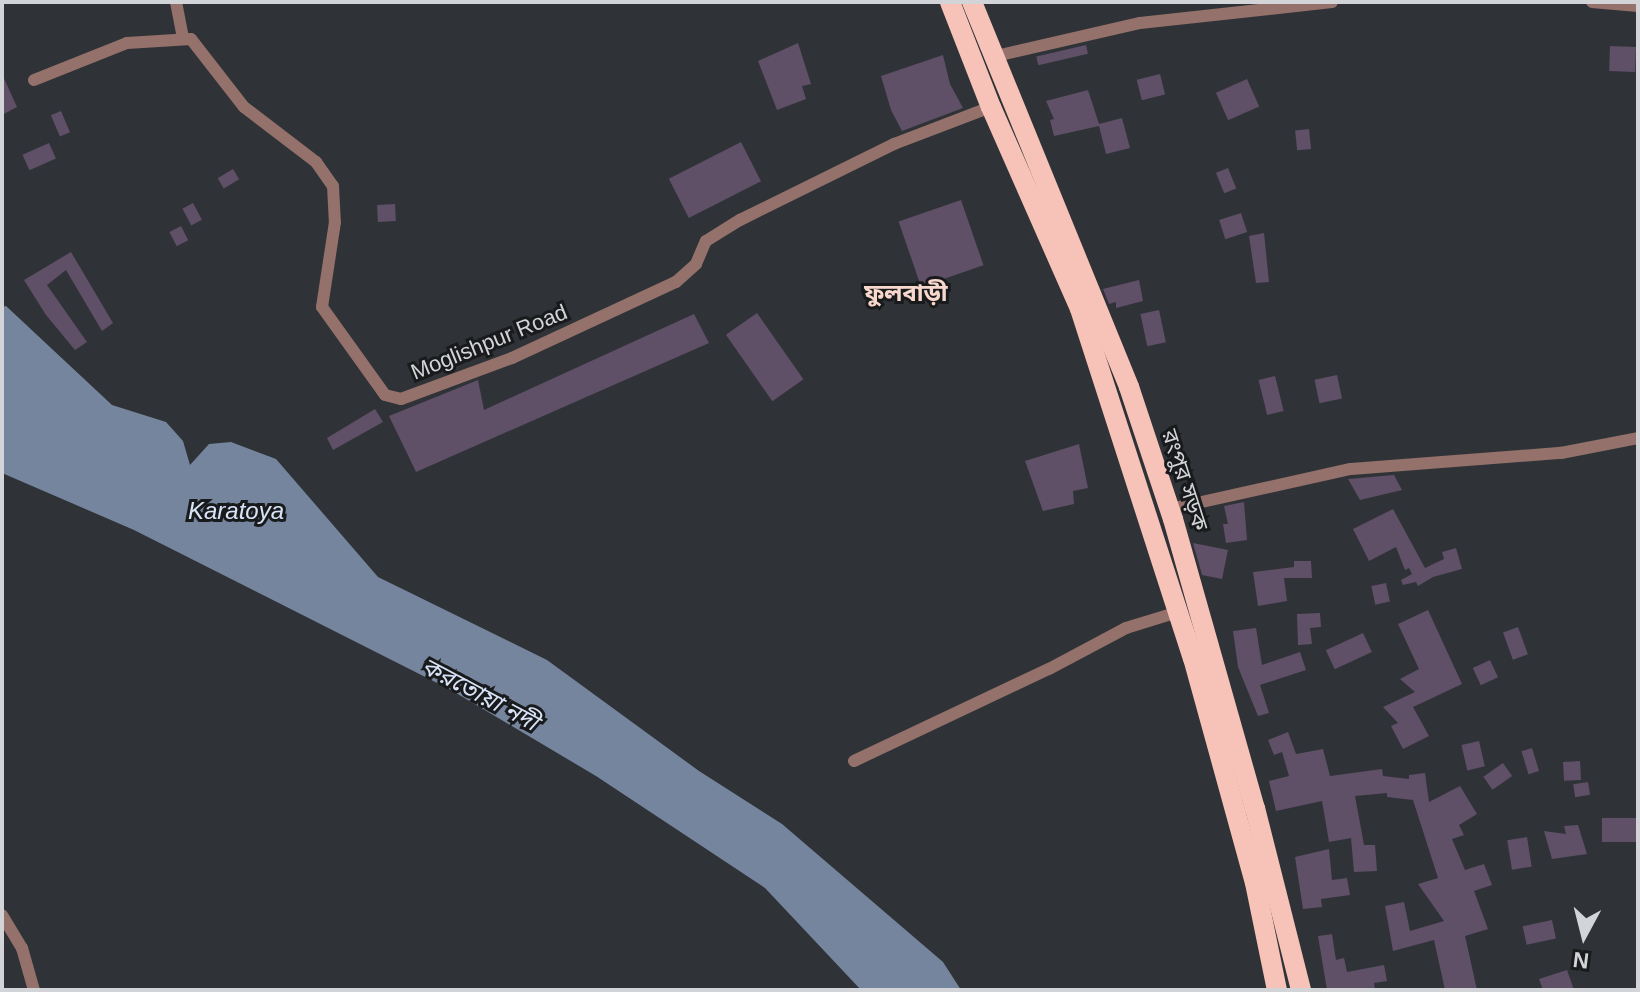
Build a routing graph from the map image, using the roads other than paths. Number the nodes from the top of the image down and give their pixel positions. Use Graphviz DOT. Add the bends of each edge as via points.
graph roads {
  1 [pos="176,2"];
  2 [pos="950,2"];
  3 [pos="972,2"];
  4 [pos="1332,2"];
  5 [pos="1592,2"];
  6 [pos="1638,6"];
  7 [pos="183,38"];
  8 [pos="996,56"];
  9 [pos="34,80"];
  10 [pos="991,107"];
  11 [pos="1638,438"];
  12 [pos="1170,509"];
  13 [pos="1178,612"];
  14 [pos="854,761"];
  15 [pos="2,915"];
  16 [pos="34,990"];
  17 [pos="1277,990"];
  18 [pos="1301,990"];
  1 -- 7 [label="street"];
  2 -- 10 [label="highway"];
  3 -- 8 [label="highway, রংপুর সড়ক"];
  4 -- 8 [label="street" via="1140,23"];
  5 -- 6 [label="street"];
  7 -- 9 [label="street" via="127,43"];
  7 -- 10 [label="street, Moglishpur Road" via="191,39 244,107 316,162 333,186 335,222 322,307 385,395 401,399 512,358 676,282 696,264 706,241 740,220 894,144"];
  8 -- 12 [label="highway, রংপুর সড়ক" via="1129,387"];
  10 -- 13 [label="highway" via="1080,309"];
  11 -- 12 [label="street" via="1561,453 1351,469"];
  12 -- 18 [label="highway, রংপুর সড়ক"];
  13 -- 14 [label="street" via="1126,628"];
  13 -- 17 [label="highway" via="1255,883"];
  15 -- 16 [label="street" via="22,948"];
}
